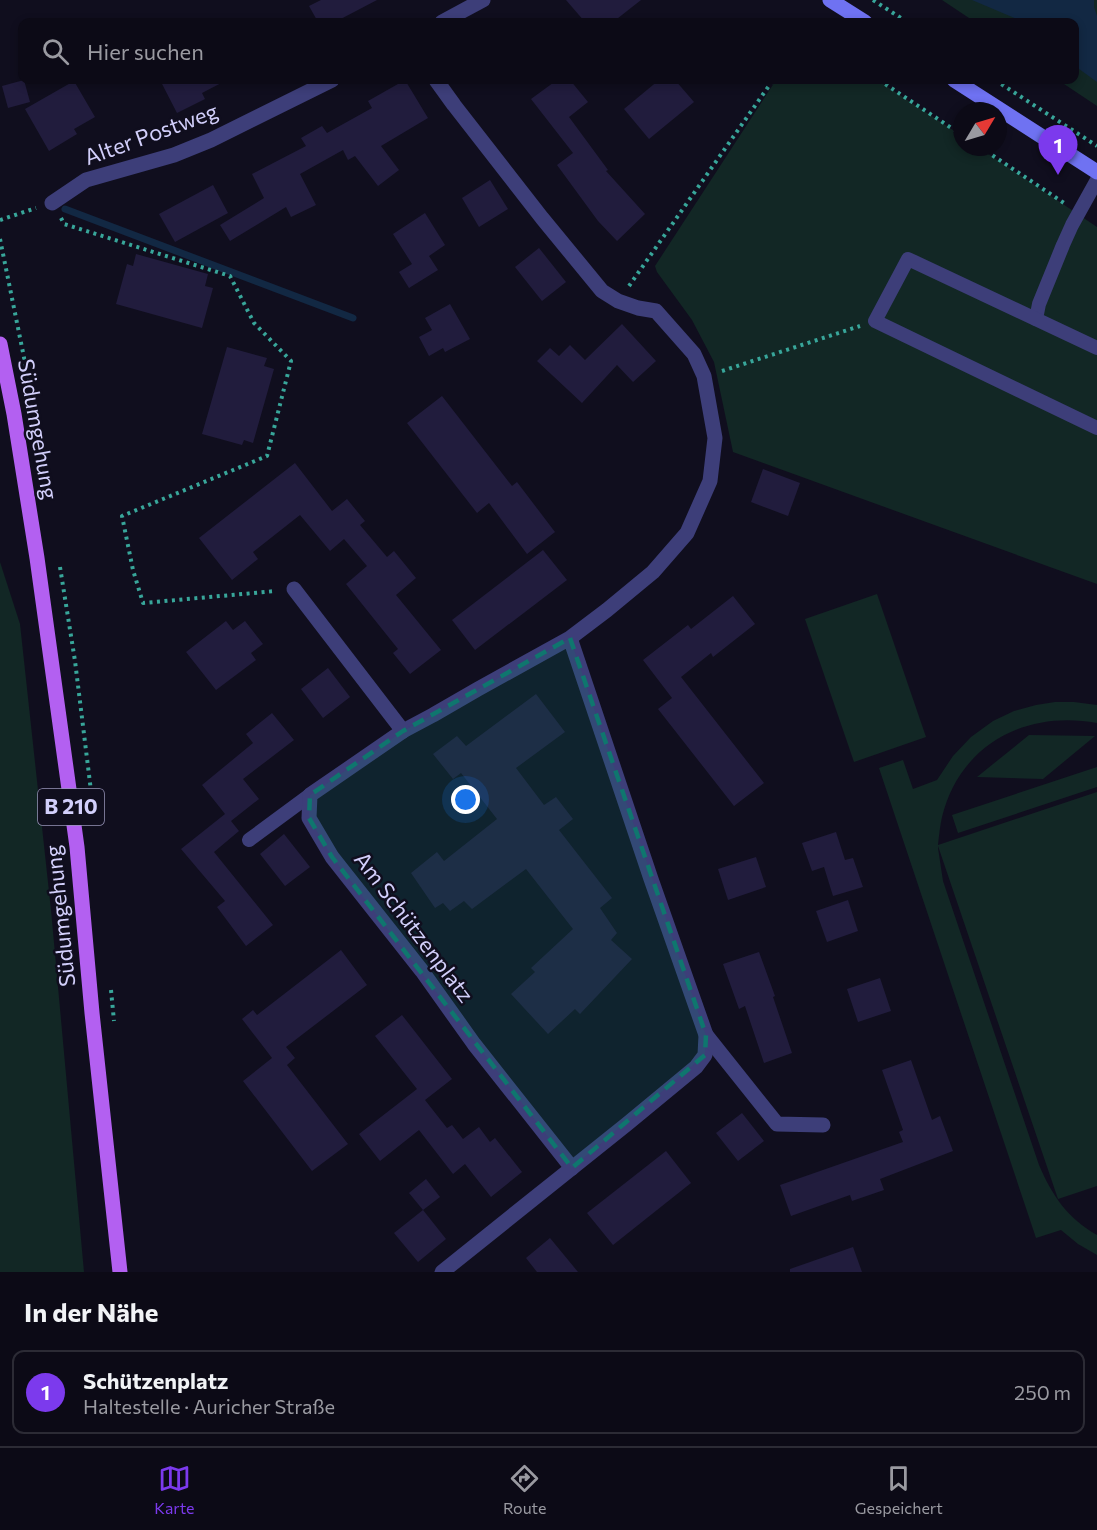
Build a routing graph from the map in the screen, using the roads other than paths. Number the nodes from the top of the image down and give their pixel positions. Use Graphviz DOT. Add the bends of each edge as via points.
graph roads {
  1 [pos="483,0"];
  2 [pos="830,0"];
  3 [pos="449,18"];
  4 [pos="859,18"];
  5 [pos="324,84"];
  6 [pos="439,84"];
  7 [pos="960,84"];
  8 [pos="1097,171"];
  9 [pos="1097,180"];
  10 [pos="52,203"];
  11 [pos="1036,319"];
  12 [pos="0,344"];
  13 [pos="1097,348"];
  14 [pos="1097,428"];
  15 [pos="294,589"];
  16 [pos="570,638"];
  17 [pos="403,731"];
  18 [pos="310,795"];
  19 [pos="249,840"];
  20 [pos="706,1035"];
  21 [pos="823,1125"];
  22 [pos="572,1168"];
  23 [pos="120,1272"];
  24 [pos="442,1272"];
  1 -- 3 [label="street"];
  2 -- 4 [label="street"];
  5 -- 10 [label="street, Alter Postweg" via="174,155 86,180"];
  6 -- 16 [label="street" via="602,291 618,301 656,311 694,354 704,376 715,438 710,481 687,533 653,572"];
  7 -- 8 [label="street"];
  9 -- 11 [label="lane" via="1063,245"];
  11 -- 13 [label="lane"];
  11 -- 14 [label="lane" via="908,259 875,321"];
  12 -- 23 [label="main road, Südumgehung / B 210" via="37,558 77,847"];
  15 -- 17 [label="street"];
  16 -- 17 [label="street"];
  16 -- 20 [label="street"];
  17 -- 18 [label="street"];
  18 -- 19 [label="lane"];
  18 -- 22 [label="street, Am Schützenplatz" via="309,818 332,857"];
  20 -- 21 [label="street" via="777,1124"];
  20 -- 22 [label="street" via="705,1055 696,1067"];
  22 -- 24 [label="street"];
}
